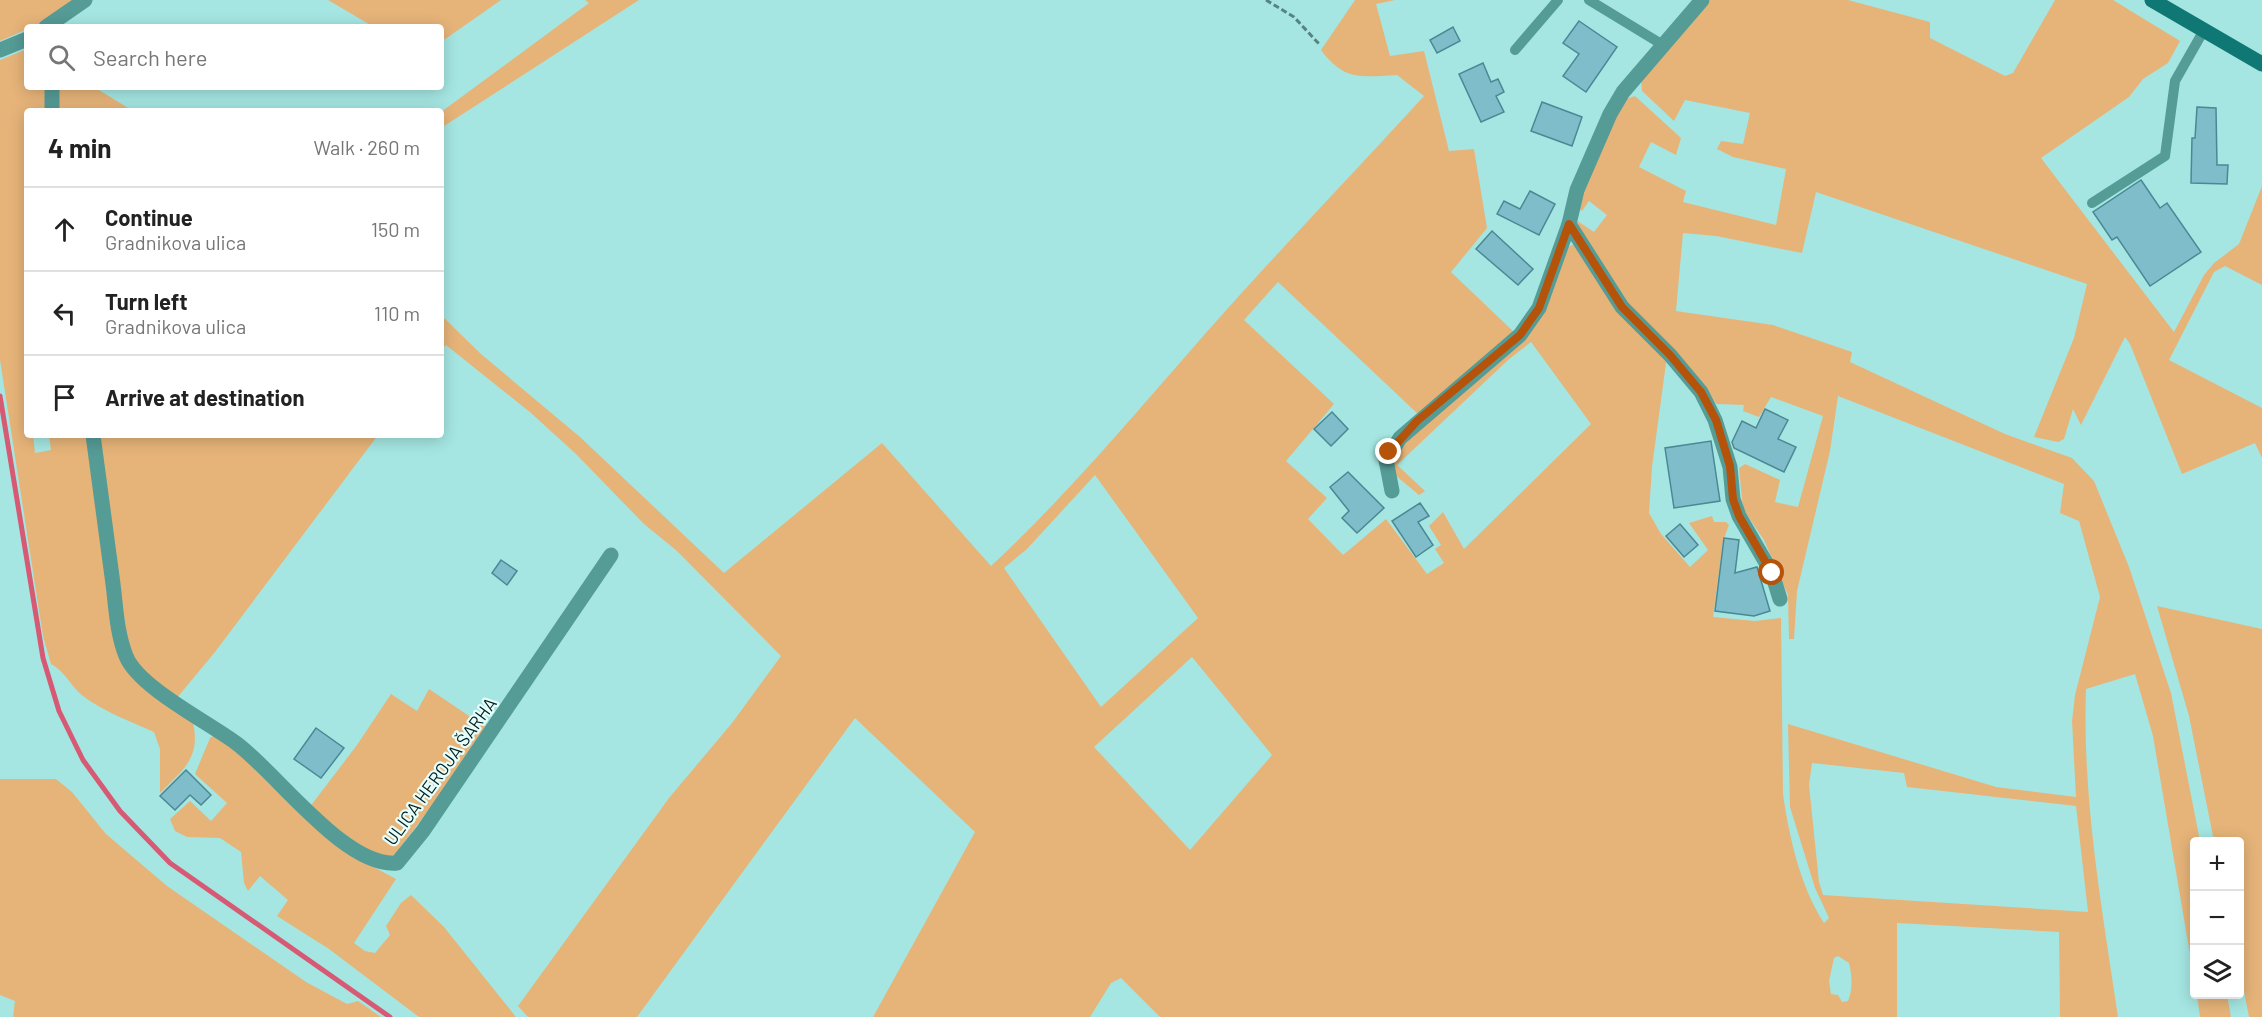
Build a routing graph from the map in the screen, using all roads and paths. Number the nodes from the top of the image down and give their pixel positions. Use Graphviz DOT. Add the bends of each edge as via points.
graph roads {
  1 [pos="85,0"];
  2 [pos="1266,0"];
  3 [pos="1558,0"];
  4 [pos="1589,0"];
  5 [pos="1702,0"];
  6 [pos="2152,0"];
  7 [pos="1604,3"];
  8 [pos="50,24"];
  9 [pos="2204,30"];
  10 [pos="24,40"];
  11 [pos="1320,45"];
  12 [pos="1664,45"];
  13 [pos="0,50"];
  14 [pos="1515,50"];
  15 [pos="2262,64"];
  16 [pos="52,90"];
  17 [pos="52,108"];
  18 [pos="2092,203"];
  19 [pos="1569,224"];
  20 [pos="93,438"];
  21 [pos="1392,490"];
  22 [pos="611,555"];
  23 [pos="1780,599"];
  1 -- 8 [label="street"];
  2 -- 11 [label="path" via="1294,17"];
  3 -- 14 [label="lane"];
  4 -- 7 [label="lane"];
  5 -- 12 [label="street"];
  6 -- 9 [label="street"];
  7 -- 12 [label="lane"];
  9 -- 15 [label="street"];
  9 -- 18 [label="lane" via="2175,81 2165,156"];
  10 -- 13 [label="street"];
  12 -- 19 [label="street" via="1623,92 1610,114 1577,190"];
  16 -- 17 [label="street"];
  19 -- 21 [label="street" via="1539,308 1520,335 1417,421 1389,452 1387,472"];
  19 -- 23 [label="street" via="1622,307 1701,392 1716,420 1739,516 1772,573"];
  20 -- 22 [label="street, ULICA HEROJA ŠARHA" via="118,627 126,658 155,689 238,744 301,808 349,844 387,864 397,863 423,831"];
}
